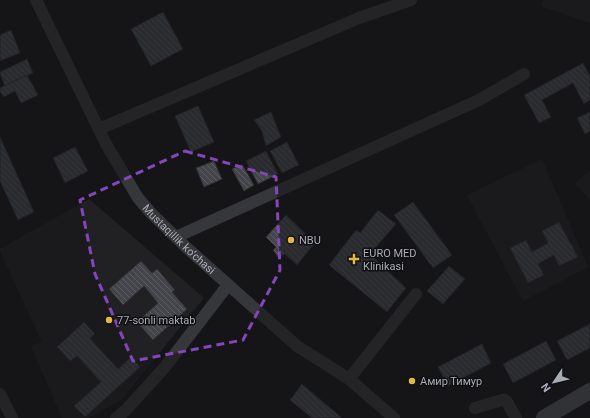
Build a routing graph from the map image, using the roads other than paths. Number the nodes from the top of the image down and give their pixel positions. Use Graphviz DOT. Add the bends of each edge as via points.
graph roads {
  1 [pos="36,0"];
  2 [pos="412,0"];
  3 [pos="524,74"];
  4 [pos="99,129"];
  5 [pos="176,237"];
  6 [pos="228,285"];
  7 [pos="416,294"];
  8 [pos="349,379"];
  9 [pos="590,391"];
  10 [pos="0,394"];
  11 [pos="475,408"];
  12 [pos="12,418"];
  13 [pos="116,418"];
  14 [pos="394,418"];
  15 [pos="516,418"];
  16 [pos="544,418"];
  1 -- 4 [label="street, Mustaqillik ko‘chasi"];
  2 -- 4 [label="street" via="359,18"];
  3 -- 5 [label="street" via="479,100"];
  4 -- 5 [label="street, Mustaqillik ko‘chasi" via="138,198"];
  5 -- 6 [label="street, Mustaqillik ko‘chasi"];
  6 -- 8 [label="street, Mustaqillik ko‘chasi" via="297,346"];
  6 -- 13 [label="street" via="165,367"];
  7 -- 8 [label="street"];
  8 -- 14 [label="street, Mustaqillik ko‘chasi"];
  9 -- 16 [label="main road"];
  10 -- 12 [label="street"];
  11 -- 15 [label="street" via="505,400"];
}
